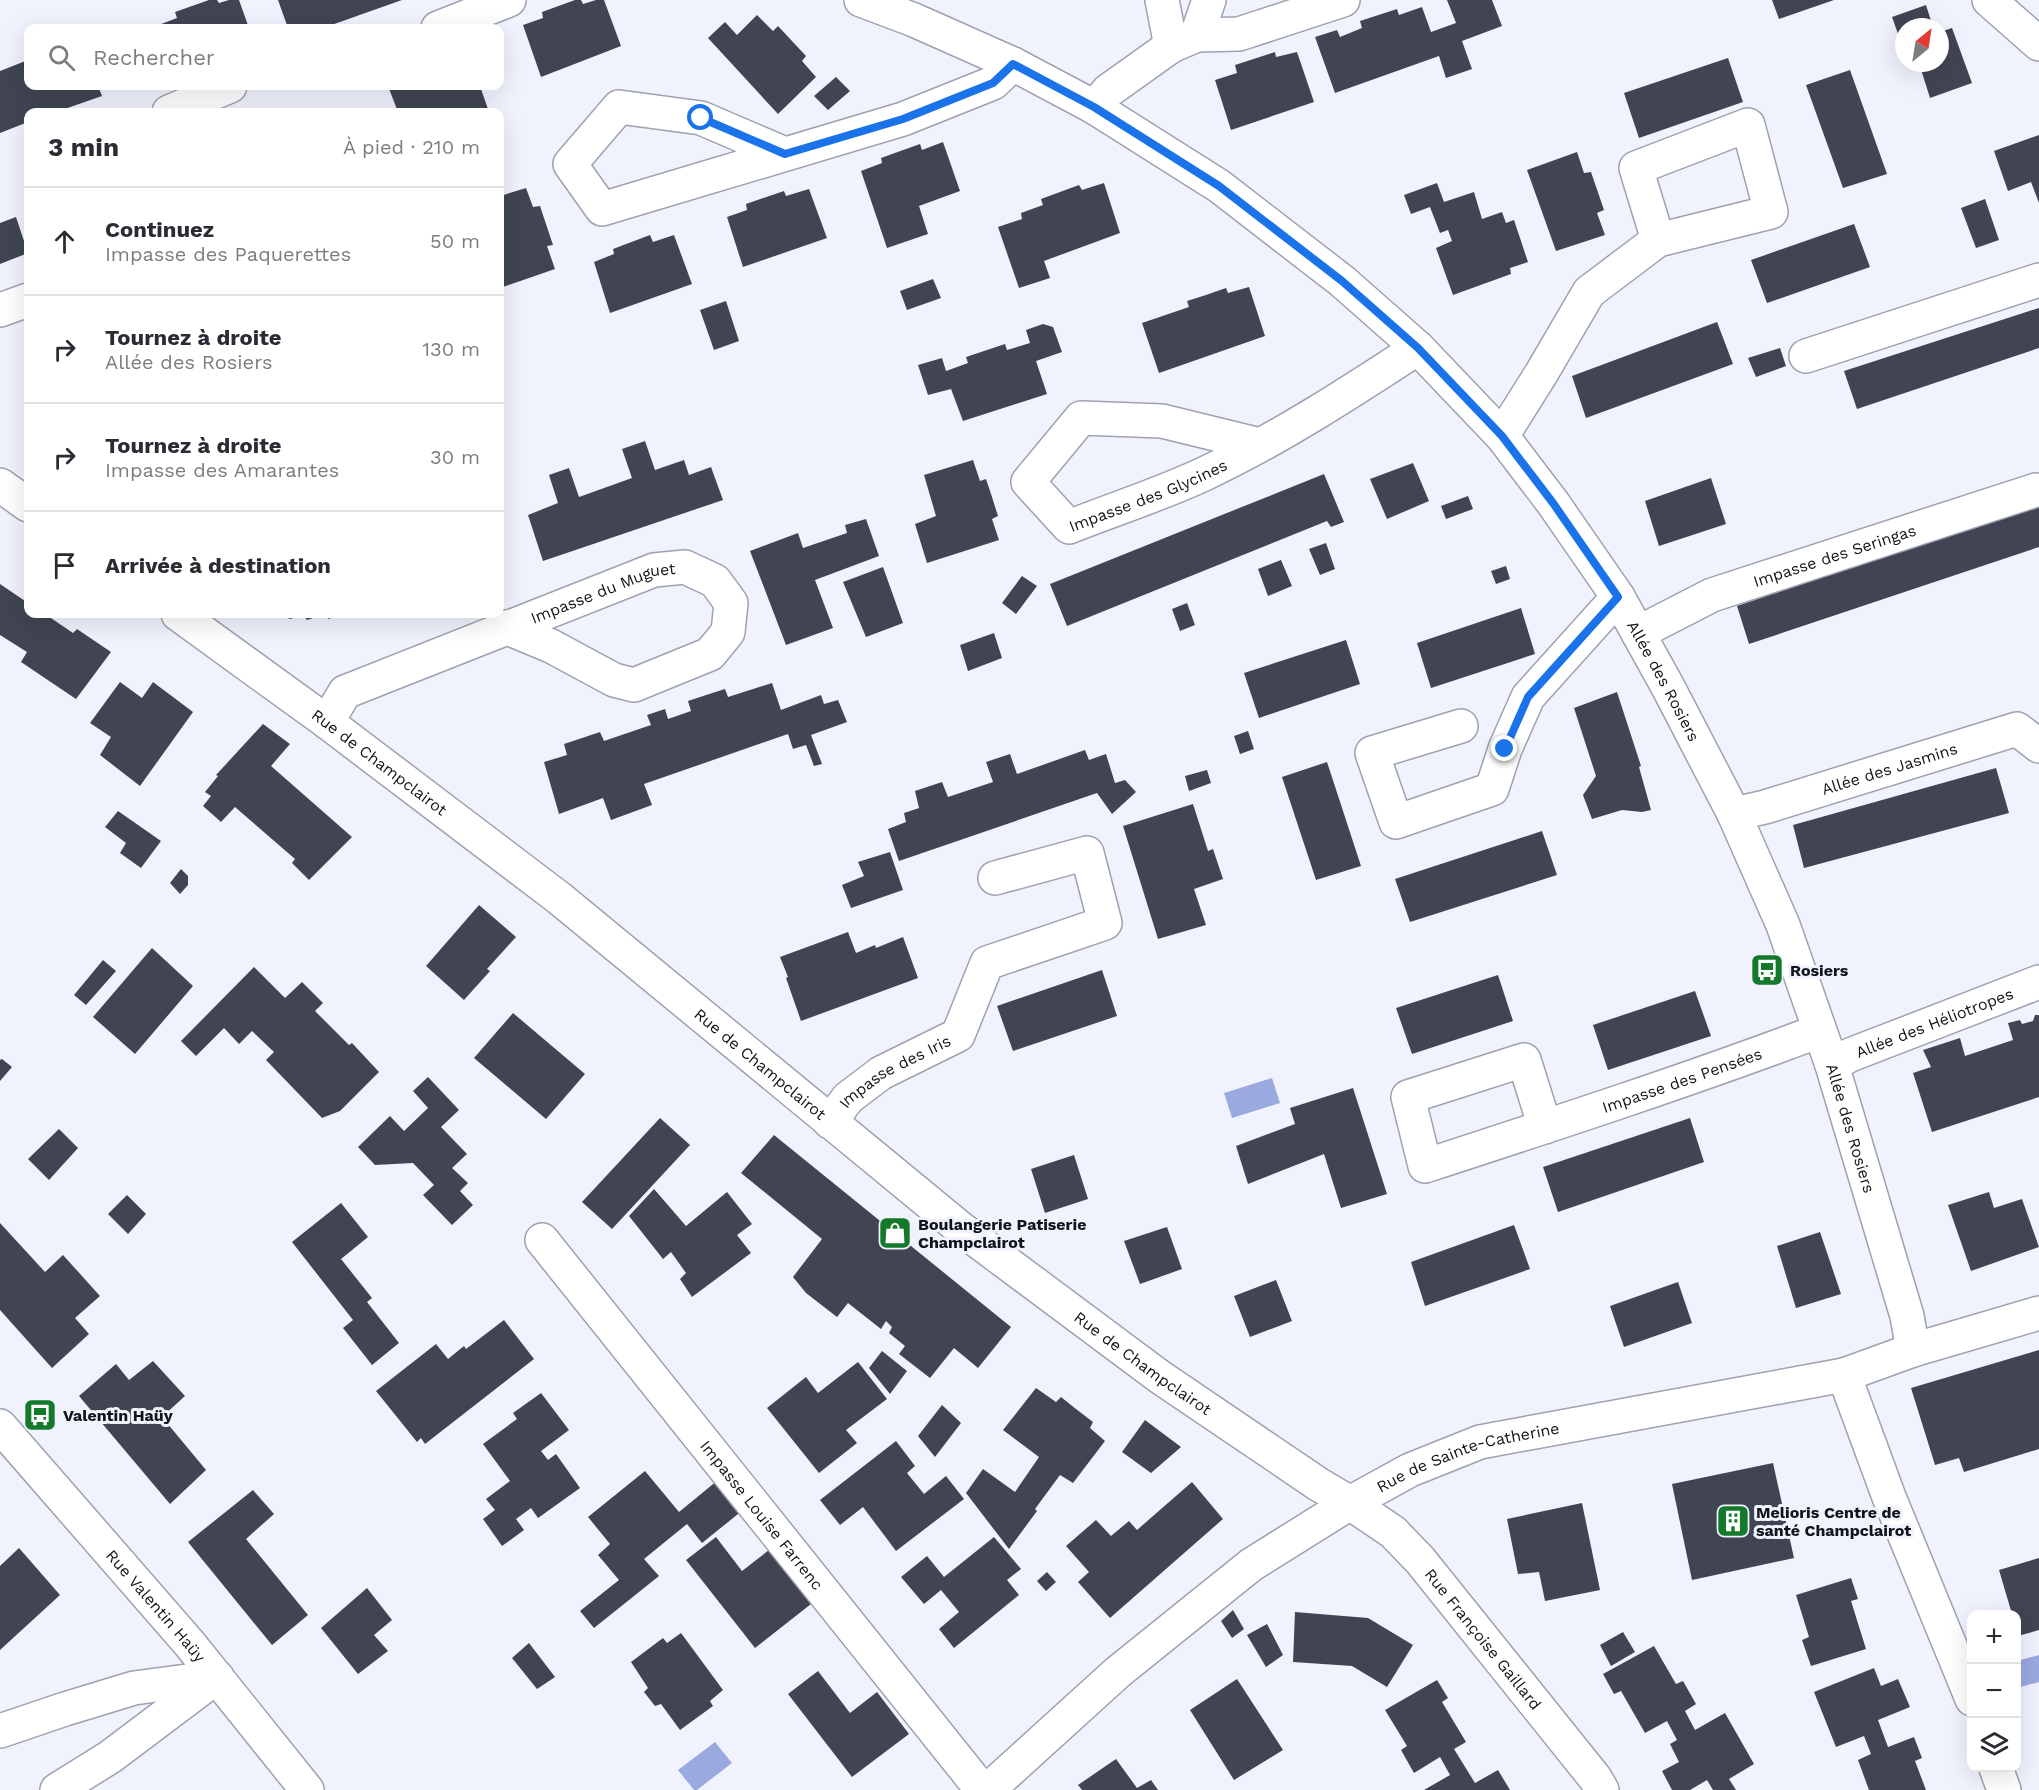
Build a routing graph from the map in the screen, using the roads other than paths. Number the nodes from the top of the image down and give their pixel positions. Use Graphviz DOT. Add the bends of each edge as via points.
graph roads {
  1 [pos="509,0"];
  2 [pos="861,0"];
  3 [pos="1162,0"];
  4 [pos="1209,0"];
  5 [pos="1343,0"];
  6 [pos="1989,0"];
  7 [pos="448,24"];
  8 [pos="1184,40"];
  9 [pos="2039,44"];
  10 [pos="1013,64"];
  11 [pos="222,90"];
  12 [pos="233,90"];
  13 [pos="1094,107"];
  14 [pos="179,108"];
  15 [pos="239,108"];
  16 [pos="785,154"];
  17 [pos="1658,240"];
  18 [pos="2039,280"];
  19 [pos="24,301"];
  20 [pos="0,310"];
  21 [pos="1418,348"];
  22 [pos="1806,356"];
  23 [pos="1502,436"];
  24 [pos="1260,445"];
  25 [pos="0,485"];
  26 [pos="2036,490"];
  27 [pos="24,502"];
  28 [pos="1618,597"];
  29 [pos="184,618"];
  30 [pos="505,627"];
  31 [pos="1638,633"];
  32 [pos="327,722"];
  33 [pos="1461,726"];
  34 [pos="2039,746"];
  35 [pos="1734,814"];
  36 [pos="995,878"];
  37 [pos="2039,982"];
  38 [pos="1820,1031"];
  39 [pos="1832,1065"];
  40 [pos="830,1122"];
  41 [pos="1545,1127"];
  42 [pos="542,1240"];
  43 [pos="2039,1313"];
  44 [pos="1913,1350"];
  45 [pos="1844,1375"];
  46 [pos="0,1426"];
  47 [pos="1350,1503"];
  48 [pos="217,1677"];
  49 [pos="1967,1688"];
  50 [pos="0,1731"];
  51 [pos="1998,1772"];
  52 [pos="57,1790"];
  53 [pos="307,1790"];
  54 [pos="982,1790"];
  55 [pos="987,1790"];
  56 [pos="1602,1790"];
  57 [pos="2004,1790"];
  1 -- 7 [label="street"];
  2 -- 10 [label="street, Allée des Rosiers"];
  3 -- 8 [label="street"];
  4 -- 8 [label="street"];
  5 -- 8 [label="street" via="1239,34"];
  6 -- 9 [label="street"];
  8 -- 13 [label="street" via="1108,91"];
  10 -- 13 [label="street, Allée des Rosiers"];
  10 -- 16 [label="street" via="993,83 903,119"];
  11 -- 14 [label="street"];
  12 -- 15 [label="street"];
  13 -- 21 [label="street, Allée des Rosiers" via="1219,186 1342,281"];
  16 -- 16 [label="street" via="602,209 570,164 619,107 701,118"];
  17 -- 23 [label="street" via="1589,292"];
  18 -- 22 [label="street"];
  19 -- 20 [label="street"];
  21 -- 23 [label="street, Allée des Rosiers"];
  21 -- 24 [label="street, Impasse des Glycines"];
  23 -- 28 [label="street, Allée des Rosiers"];
  24 -- 24 [label="street, Impasse des Glycines" via="1204,474 1069,527 1028,482 1081,418 1162,421"];
  25 -- 27 [label="street"];
  26 -- 31 [label="street, Impasse des Seringas" via="1712,594"];
  28 -- 31 [label="street, Allée des Rosiers"];
  28 -- 33 [label="street" via="1528,697 1492,789 1396,822 1372,753"];
  29 -- 32 [label="street, Rue de Champclairot"];
  30 -- 30 [label="street, Impasse du Muguet" via="654,570 685,567 715,581 731,603 728,632 710,654 634,686"];
  30 -- 32 [label="street, Impasse du Muguet" via="345,692"];
  31 -- 35 [label="street, Allée des Rosiers"];
  32 -- 40 [label="street, Rue de Champclairot" via="559,898"];
  34 -- 35 [label="street, Allée des Jasmins" via="2018,729"];
  35 -- 38 [label="street, Allée des Rosiers" via="1783,925"];
  36 -- 40 [label="street, Impasse des Iris" via="1087,853 1105,923 987,963 958,1035 881,1073 848,1098"];
  37 -- 39 [label="street, Allée des Héliotropes"];
  38 -- 39 [label="street, Allée des Rosiers"];
  38 -- 41 [label="street, Impasse des Pensées"];
  39 -- 44 [label="street, Allée des Rosiers"];
  40 -- 47 [label="street, Rue de Champclairot" via="960,1228 1160,1377"];
  42 -- 54 [label="street, Impasse Louise Farrenc"];
  43 -- 44 [label="street, Rue de Sainte-Catherine"];
  44 -- 45 [label="street, Rue de Sainte-Catherine"];
  45 -- 47 [label="street, Rue de Sainte-Catherine" via="1480,1442 1410,1470"];
  45 -- 49 [label="street"];
  46 -- 48 [label="street, Rue Valentin Haüy"];
  47 -- 55 [label="street, Rue de Sainte-Catherine" via="1251,1565 1118,1672"];
  47 -- 56 [label="street, Rue Françoise Gaillard" via="1393,1532 1420,1560"];
  48 -- 50 [label="street" via="134,1688"];
  48 -- 52 [label="street" via="110,1757"];
  48 -- 53 [label="street, Rue Valentin Haüy"];
  51 -- 57 [label="street"];
}
